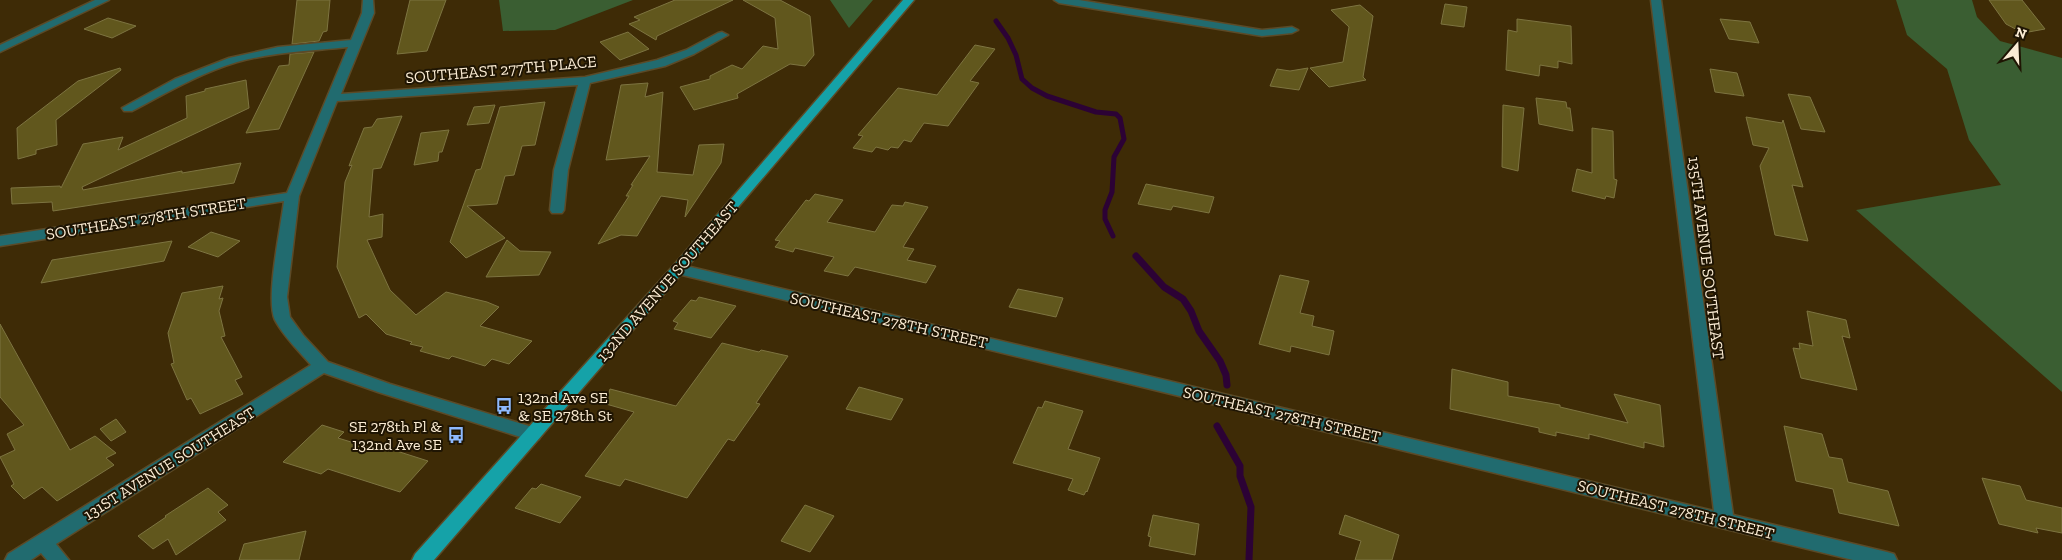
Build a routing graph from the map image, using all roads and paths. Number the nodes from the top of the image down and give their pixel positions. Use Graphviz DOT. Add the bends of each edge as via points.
graph roads {
  1 [pos="368,0"];
  2 [pos="909,0"];
  3 [pos="1059,0"];
  4 [pos="1656,0"];
  5 [pos="99,1"];
  6 [pos="1292,30"];
  7 [pos="722,35"];
  8 [pos="355,43"];
  9 [pos="0,49"];
  10 [pos="584,82"];
  11 [pos="334,98"];
  12 [pos="128,108"];
  13 [pos="292,196"];
  14 [pos="557,210"];
  15 [pos="0,241"];
  16 [pos="678,269"];
  17 [pos="322,366"];
  18 [pos="533,434"];
  19 [pos="1724,520"];
  20 [pos="43,542"];
  21 [pos="16,560"];
  22 [pos="59,560"];
  23 [pos="422,560"];
  24 [pos="1886,560"];
  1 -- 8 [label="street" via="368,13"];
  2 -- 16 [label="main road, 132ND AVENUE SOUTHEAST"];
  3 -- 6 [label="street" via="1262,33"];
  4 -- 19 [label="street, 135TH AVENUE SOUTHEAST"];
  5 -- 9 [label="street"];
  7 -- 10 [label="street, SOUTHEAST 277TH PLACE" via="661,63"];
  8 -- 11 [label="street"];
  8 -- 12 [label="street" via="268,52 233,60 194,74"];
  10 -- 11 [label="street, SOUTHEAST 277TH PLACE"];
  10 -- 14 [label="street" via="561,170"];
  11 -- 13 [label="street"];
  13 -- 15 [label="street, SOUTHEAST 278TH STREET"];
  13 -- 17 [label="street" via="279,297 282,318"];
  16 -- 18 [label="main road, 132ND AVENUE SOUTHEAST"];
  16 -- 19 [label="street, SOUTHEAST 278TH STREET"];
  17 -- 18 [label="street"];
  17 -- 20 [label="street, 131ST AVENUE SOUTHEAST"];
  18 -- 23 [label="main road, 132ND AVENUE SOUTHEAST"];
  19 -- 24 [label="street, SOUTHEAST 278TH STREET"];
  20 -- 21 [label="street, 131ST AVENUE SOUTHEAST"];
  20 -- 22 [label="street"];
}
